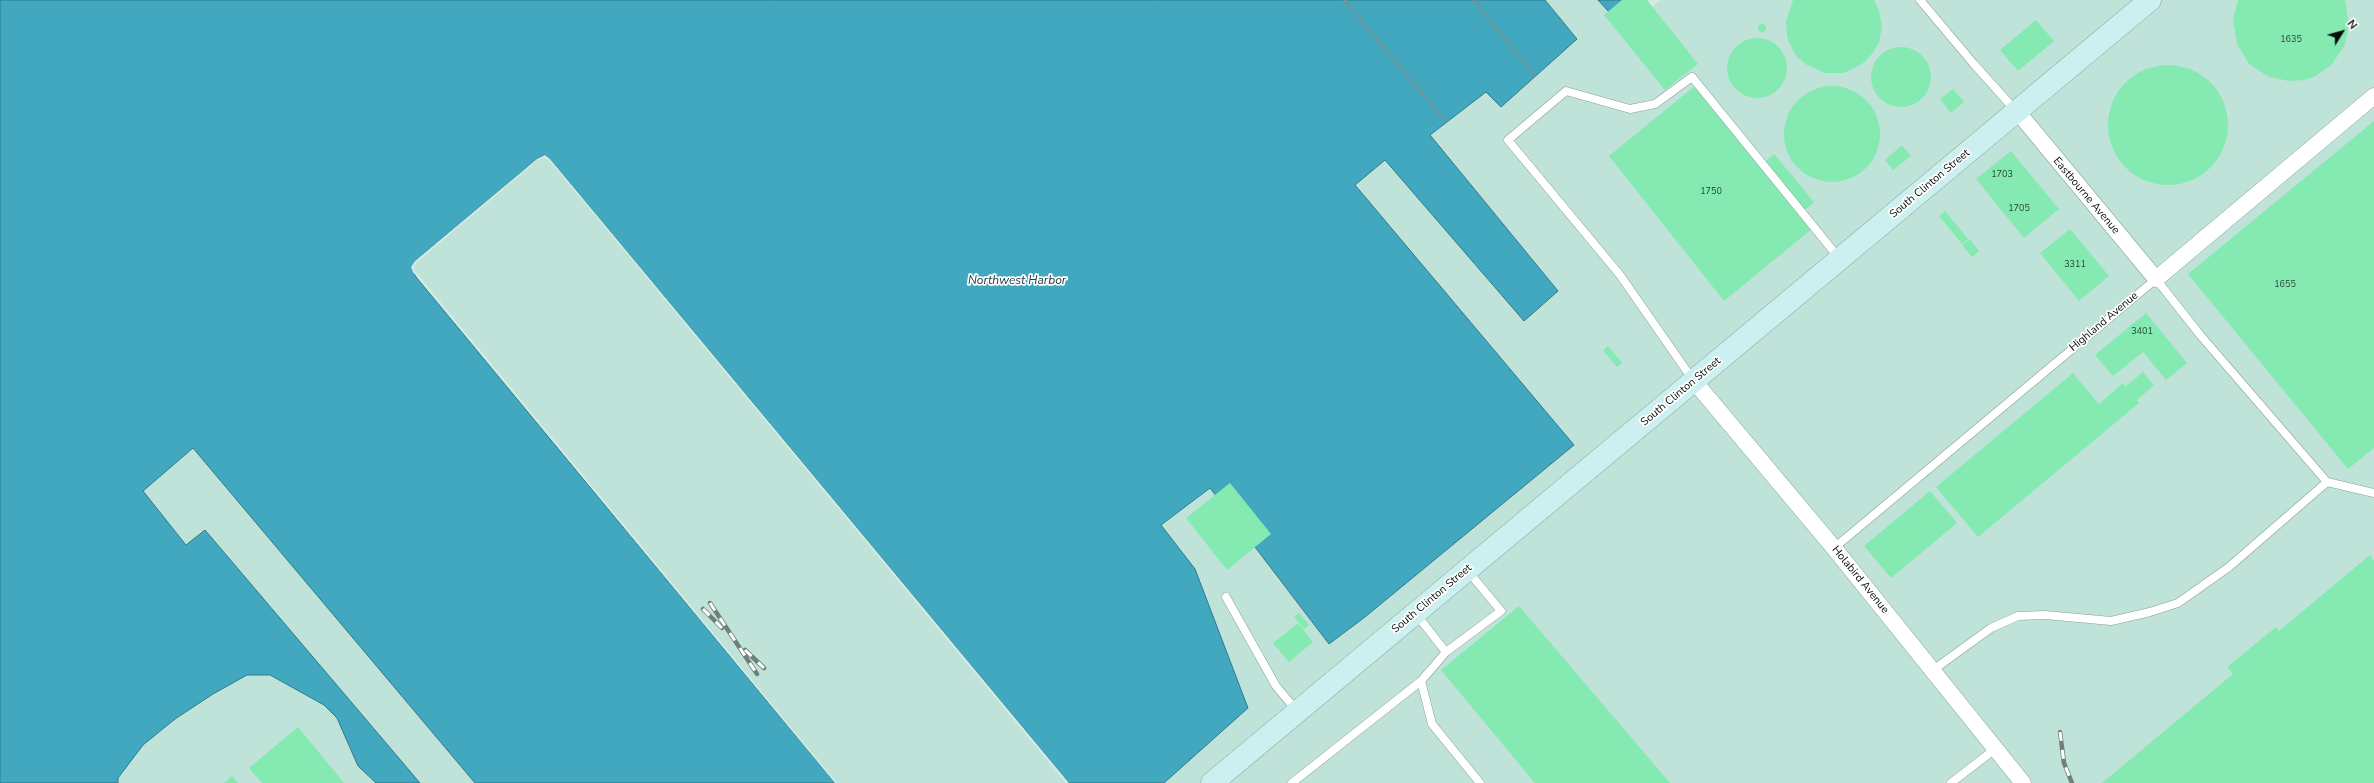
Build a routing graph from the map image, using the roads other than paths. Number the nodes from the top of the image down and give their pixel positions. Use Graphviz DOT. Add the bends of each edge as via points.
graph roads {
  1 [pos="1920,0"];
  2 [pos="2150,0"];
  3 [pos="2374,96"];
  4 [pos="2017,111"];
  5 [pos="1840,259"];
  6 [pos="2156,279"];
  7 [pos="1694,381"];
  8 [pos="2327,482"];
  9 [pos="2374,493"];
  10 [pos="1834,548"];
  11 [pos="1467,570"];
  12 [pos="1226,597"];
  13 [pos="1415,613"];
  14 [pos="1446,652"];
  15 [pos="1933,670"];
  16 [pos="1421,681"];
  17 [pos="1297,712"];
  18 [pos="1995,749"];
  19 [pos="1212,783"];
  20 [pos="1292,783"];
  21 [pos="1480,783"];
  22 [pos="1952,783"];
  23 [pos="2023,783"];
  1 -- 4 [label="lane" via="1973,64"];
  2 -- 4 [label="main road, South Clinton Street"];
  3 -- 6 [label="street, Highland Avenue"];
  4 -- 5 [label="main road, South Clinton Street"];
  4 -- 6 [label="street, Eastbourne Avenue"];
  5 -- 7 [label="main road, South Clinton Street"];
  5 -- 7 [label="lane" via="1692,77 1655,104 1630,109 1566,91 1508,140 1620,275"];
  6 -- 8 [label="lane" via="2201,336"];
  6 -- 10 [label="lane, Highland Avenue"];
  7 -- 10 [label="street, Holabird Avenue"];
  7 -- 11 [label="main road, South Clinton Street"];
  8 -- 9 [label="lane"];
  8 -- 15 [label="lane" via="2229,567 2178,603 2111,621 2045,615 2018,616 1991,628"];
  10 -- 15 [label="street, Holabird Avenue"];
  11 -- 13 [label="main road, South Clinton Street"];
  11 -- 14 [label="lane" via="1501,611"];
  12 -- 17 [label="lane" via="1276,686"];
  13 -- 14 [label="lane"];
  13 -- 17 [label="main road, South Clinton Street"];
  14 -- 16 [label="lane"];
  15 -- 18 [label="street, Holabird Avenue"];
  16 -- 20 [label="lane"];
  16 -- 21 [label="lane" via="1432,724"];
  17 -- 19 [label="main road, South Clinton Street"];
  18 -- 22 [label="lane"];
  18 -- 23 [label="street, Holabird Avenue"];
}
